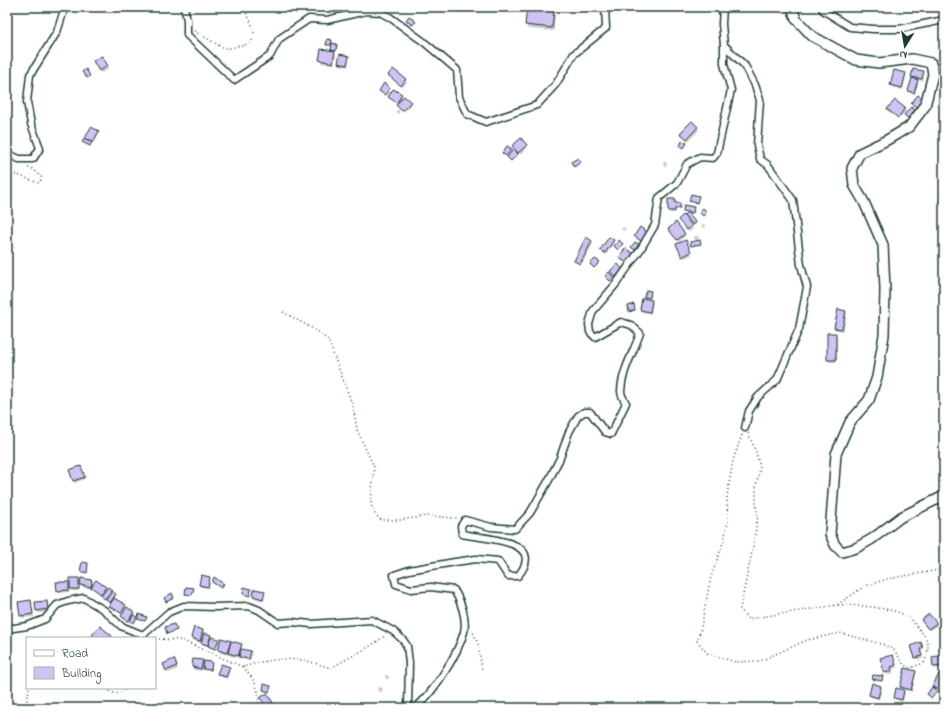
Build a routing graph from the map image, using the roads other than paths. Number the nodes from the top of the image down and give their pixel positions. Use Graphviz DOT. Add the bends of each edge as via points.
graph roads {
  1 [pos="65,7"];
  2 [pos="184,7"];
  3 [pos="605,7"];
  4 [pos="723,7"];
  5 [pos="792,7"];
  6 [pos="822,7"];
  7 [pos="944,20"];
  8 [pos="724,45"];
  9 [pos="7,153"];
  10 [pos="745,428"];
  11 [pos="944,496"];
  12 [pos="7,629"];
  13 [pos="412,708"];
  14 [pos="416,708"];
  1 -- 9 [label="street" via="57,32 30,75 27,102 31,124 40,148 32,159 19,159"];
  2 -- 3 [label="street" via="186,35 234,80 270,56 278,39 309,18 327,20 366,11 380,12 424,42 457,70 459,97 467,114 486,122 537,105 556,84 574,54 606,28"];
  4 -- 8 [label="street"];
  5 -- 11 [label="main road" via="796,19 812,36 856,60 879,63 912,59 931,63 933,74 925,106 909,127 860,153 852,168 854,185 883,245 884,335 877,377 869,400 850,422 836,454 830,534 842,552 856,548 901,516"];
  6 -- 7 [label="street" via="850,27 899,29"];
  8 -- 10 [label="street" via="745,66 755,84 760,100 757,145 760,159 768,165 794,200 801,265 807,287 799,329 777,380 758,397 749,410"];
  8 -- 14 [label="street" via="724,64 731,90 717,153 713,158 700,157 687,164 677,184 659,198 655,225 616,284 593,311 589,324 590,332 595,337 621,322 631,325 640,333 626,367 621,392 626,403 611,434 605,432 590,412 584,412 578,416 569,432 560,458 530,513 515,529 491,527 465,520 461,526 462,534 520,546 526,557 525,567 518,576 508,576 498,561 476,559 409,570 394,575 396,584 411,589 431,587 454,590 462,606 464,631 453,658 432,691"];
  12 -- 13 [label="street" via="27,626 45,619 57,605 84,598 104,610 122,626 143,635 169,612 184,606 250,606 278,623 311,624 372,620 393,631 407,646 408,707"];
}
